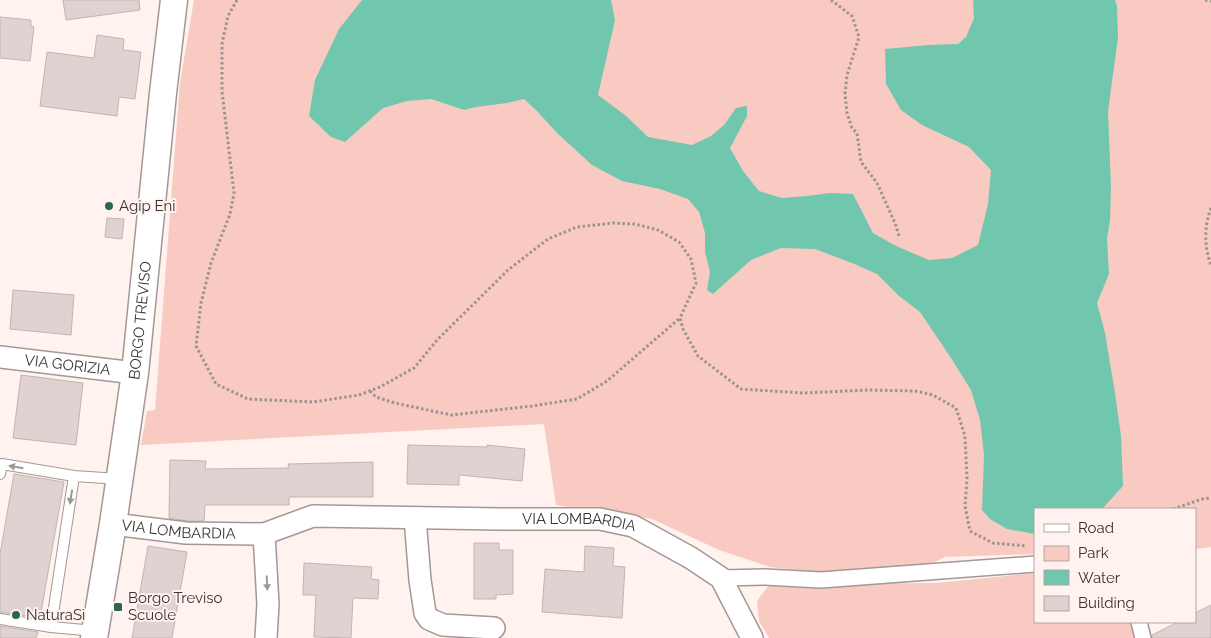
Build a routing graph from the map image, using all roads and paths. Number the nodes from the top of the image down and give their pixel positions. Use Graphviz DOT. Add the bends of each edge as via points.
graph roads {
  1 [pos="174,0"];
  2 [pos="238,0"];
  3 [pos="831,0"];
  4 [pos="1205,0"];
  5 [pos="1211,1"];
  6 [pos="1211,208"];
  7 [pos="898,236"];
  8 [pos="1211,265"];
  9 [pos="680,318"];
  10 [pos="0,357"];
  11 [pos="135,373"];
  12 [pos="370,391"];
  13 [pos="0,474"];
  14 [pos="74,476"];
  15 [pos="120,479"];
  16 [pos="1211,498"];
  17 [pos="1176,508"];
  18 [pos="415,518"];
  19 [pos="113,524"];
  20 [pos="264,534"];
  21 [pos="1034,546"];
  22 [pos="1034,564"];
  23 [pos="721,578"];
  24 [pos="0,619"];
  25 [pos="1139,623"];
  26 [pos="51,628"];
  27 [pos="494,628"];
  28 [pos="94,634"];
  29 [pos="266,638"];
  30 [pos="752,638"];
  31 [pos="1143,638"];
  1 -- 11 [label="street, BORGO TREVISO"];
  2 -- 12 [label="path" via="228,16 222,44 222,91 234,193 201,303 196,346 216,384 248,399 313,402"];
  3 -- 7 [label="path" via="852,16 859,37 847,74 847,113 857,133 861,162 877,183"];
  4 -- 5 [label="path"];
  6 -- 8 [label="path" via="1206,233"];
  9 -- 12 [label="path" via="608,381 577,399 451,415 395,403 376,397"];
  9 -- 12 [label="path" via="696,283 692,260 679,242 658,230 635,224 577,227 548,239 508,270 438,339 414,368"];
  9 -- 21 [label="path" via="698,356 741,389 803,393 916,391 933,395 956,408 965,436 965,506 970,530 993,543"];
  10 -- 11 [label="street, VIA GORIZIA"];
  11 -- 15 [label="street, BORGO TREVISO"];
  14 -- 13 [label="lane, one-way" via="2,464"];
  14 -- 15 [label="lane"];
  14 -- 26 [label="lane, one-way"];
  15 -- 19 [label="street, BORGO TREVISO"];
  16 -- 17 [label="path"];
  18 -- 20 [label="street, VIA LOMBARDIA" via="313,516"];
  18 -- 23 [label="street, VIA LOMBARDIA" via="600,520 633,526"];
  18 -- 27 [label="street" via="425,613 443,625"];
  19 -- 20 [label="street, VIA LOMBARDIA" via="186,533"];
  19 -- 28 [label="street, BORGO TREVISO"];
  20 -- 29 [label="street, one-way" via="268,604"];
  22 -- 23 [label="street" via="820,580"];
  23 -- 30 [label="street"];
  24 -- 26 [label="lane"];
  25 -- 31 [label="street"];
  26 -- 28 [label="lane"];
}
